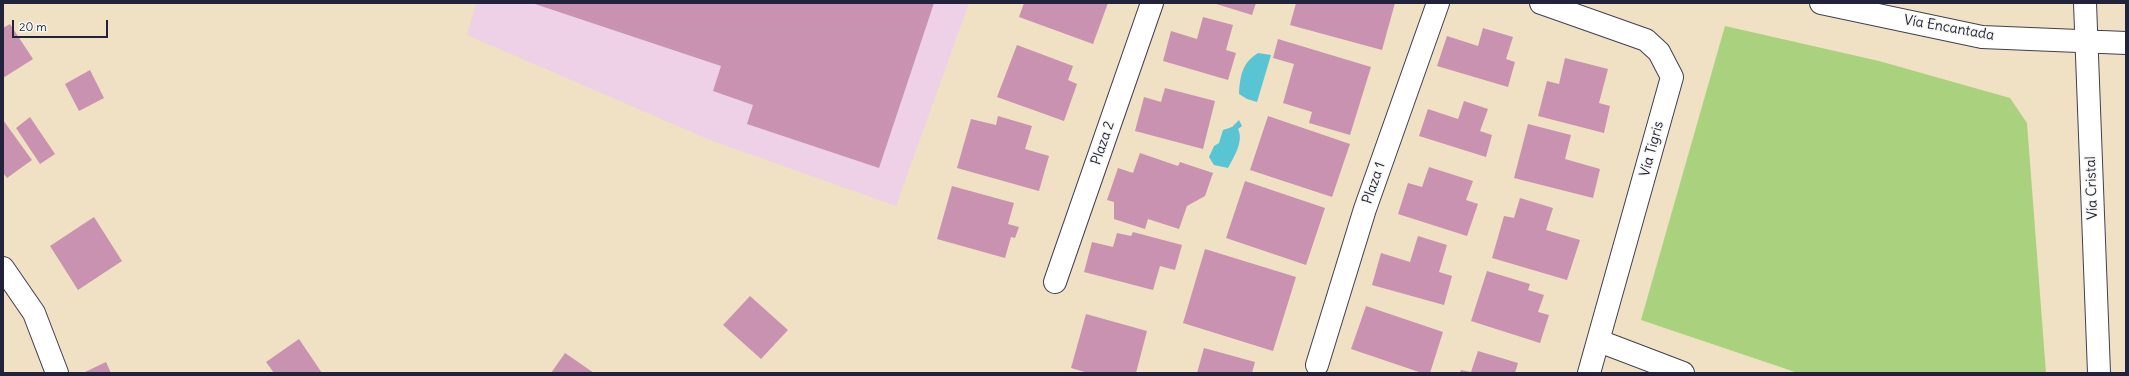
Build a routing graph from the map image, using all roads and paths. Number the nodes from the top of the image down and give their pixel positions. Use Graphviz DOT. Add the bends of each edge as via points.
graph roads {
  1 [pos="1152,3"];
  2 [pos="1438,3"];
  3 [pos="1541,3"];
  4 [pos="1821,3"];
  5 [pos="2085,3"];
  6 [pos="2086,42"];
  7 [pos="2126,43"];
  8 [pos="3,268"];
  9 [pos="1055,282"];
  10 [pos="1599,341"];
  11 [pos="1317,365"];
  12 [pos="57,373"];
  13 [pos="1589,373"];
  14 [pos="1683,373"];
  15 [pos="2099,373"];
  1 -- 9 [label="street, Plaza 2"];
  2 -- 11 [label="street, Plaza 1" via="1365,209"];
  3 -- 10 [label="street, Vía Tigris" via="1646,40 1659,52 1672,77"];
  4 -- 6 [label="street, Vía Encantada" via="1982,37"];
  5 -- 6 [label="street, Vía Cristal"];
  6 -- 7 [label="street, Vía Encantada"];
  6 -- 15 [label="street, Vía Cristal"];
  8 -- 12 [label="street" via="34,313"];
  10 -- 13 [label="street, Vía Tigris"];
  10 -- 14 [label="street"];
}
